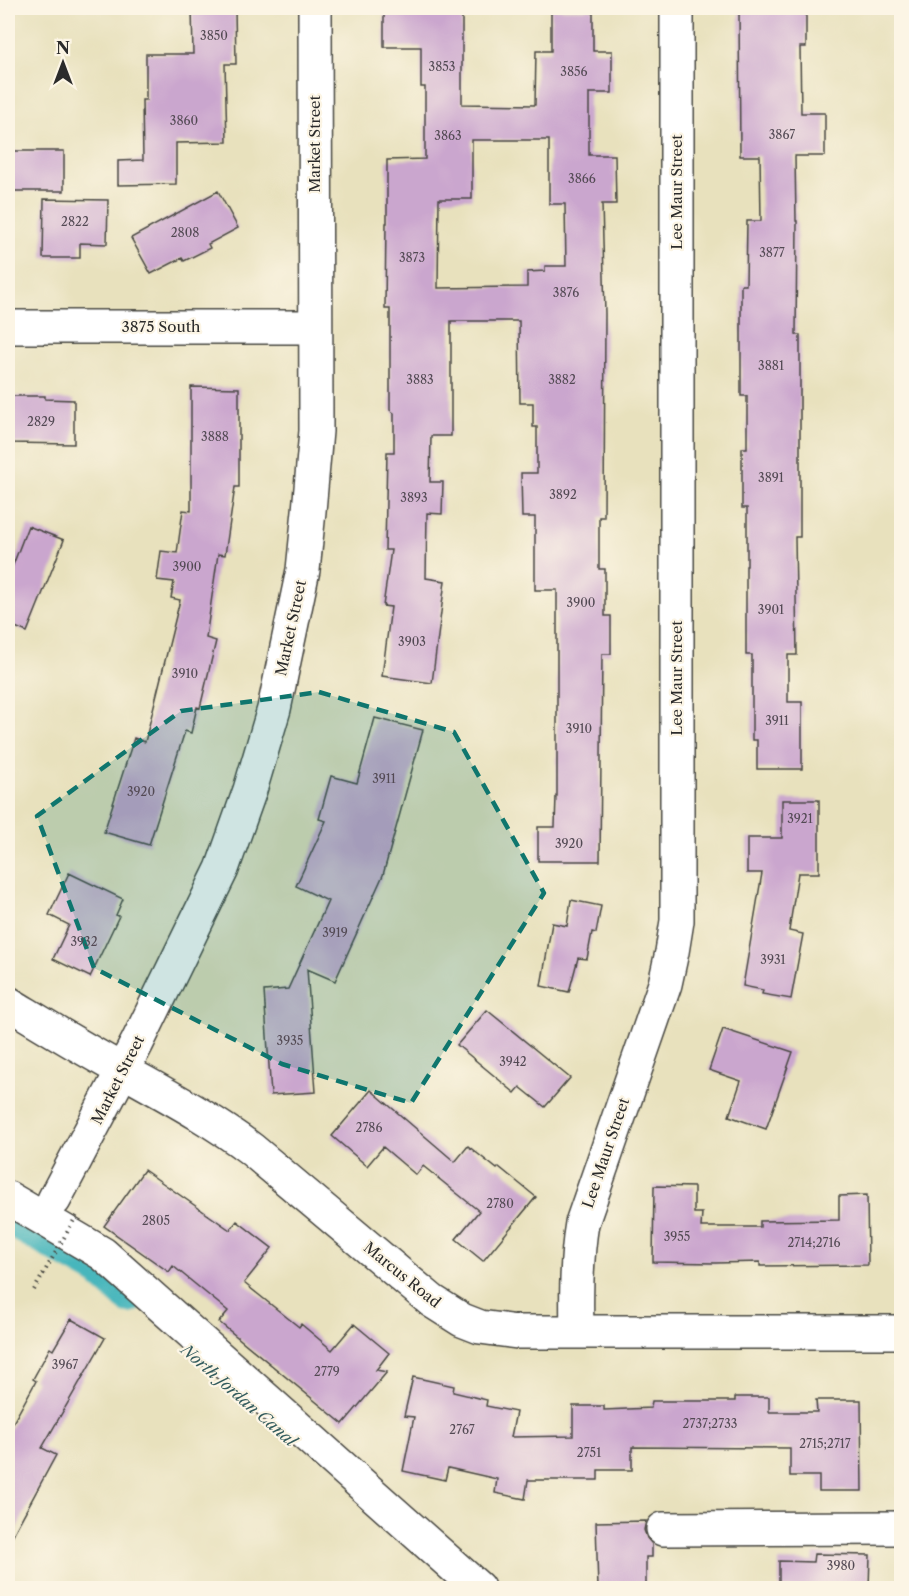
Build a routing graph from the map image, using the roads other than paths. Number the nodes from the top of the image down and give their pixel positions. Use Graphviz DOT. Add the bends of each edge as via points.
graph roads {
  1 [pos="315,8"];
  2 [pos="677,8"];
  3 [pos="8,327"];
  4 [pos="315,327"];
  5 [pos="8,1003"];
  6 [pos="123,1071"];
  7 [pos="8,1198"];
  8 [pos="66,1216"];
  9 [pos="577,1332"];
  10 [pos="902,1332"];
  11 [pos="902,1528"];
  12 [pos="663,1529"];
  13 [pos="478,1588"];
  1 -- 4 [label="street, Market Street"];
  2 -- 9 [label="street, Lee Maur Street" via="676,921 665,984 582,1222"];
  3 -- 4 [label="street, 3875 South"];
  4 -- 6 [label="street, Market Street" via="316,431 303,570 274,709 222,869"];
  5 -- 6 [label="street, Marcus Road"];
  6 -- 8 [label="street, Market Street"];
  6 -- 9 [label="street, Marcus Road" via="224,1128 447,1311 480,1327 498,1330"];
  7 -- 8 [label="street"];
  8 -- 13 [label="street"];
  9 -- 10 [label="street, Marcus Road"];
  11 -- 12 [label="street"];
}
